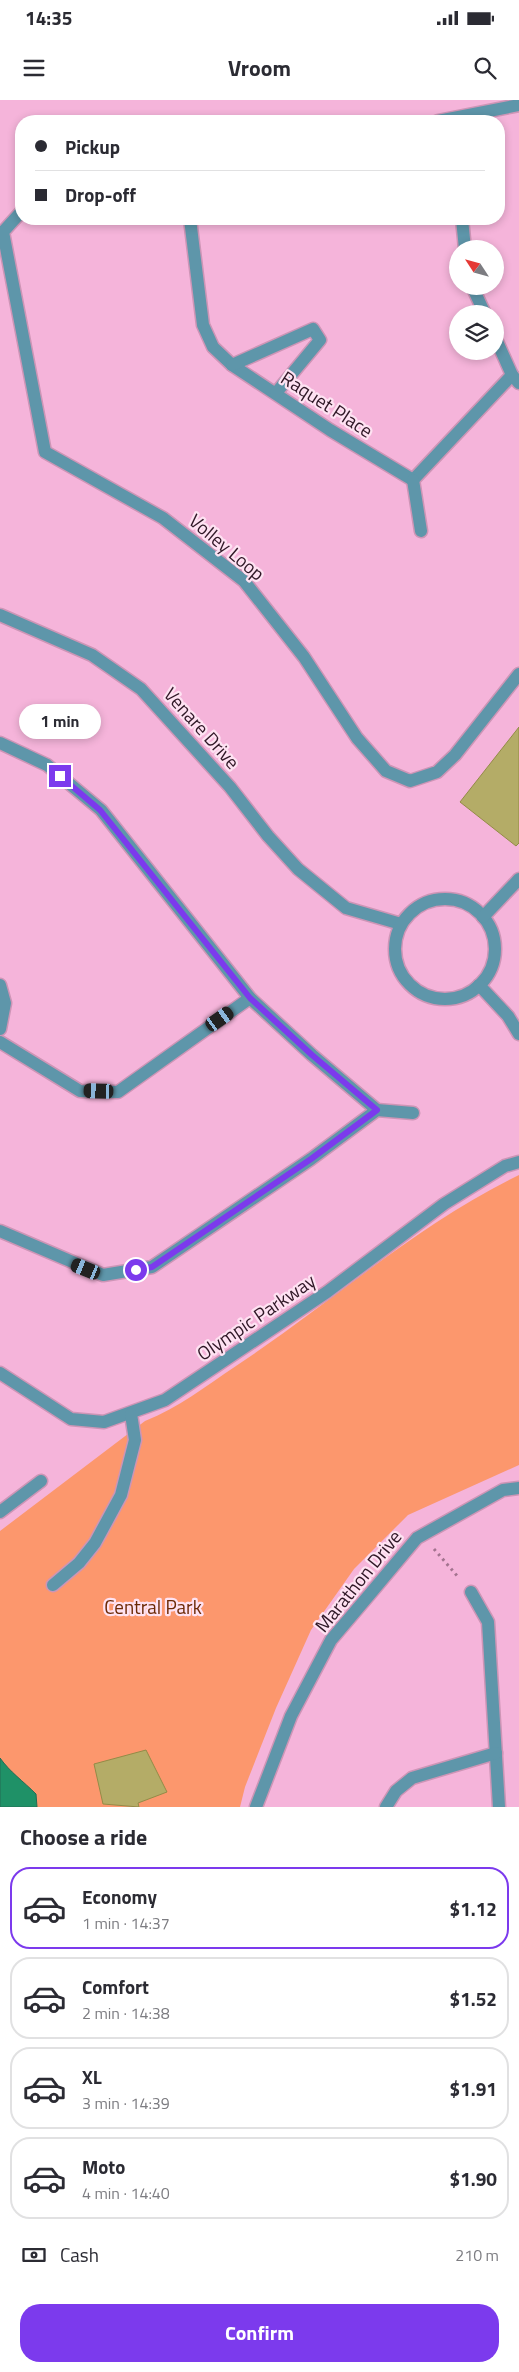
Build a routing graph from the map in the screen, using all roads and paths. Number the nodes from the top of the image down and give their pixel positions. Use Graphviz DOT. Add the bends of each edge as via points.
graph roads {
  1 [pos="519,105"];
  2 [pos="470,115"];
  3 [pos="15,219"];
  4 [pos="191,225"];
  5 [pos="463,225"];
  6 [pos="464,240"];
  7 [pos="504,355"];
  8 [pos="232,365"];
  9 [pos="516,379"];
  10 [pos="276,393"];
  11 [pos="412,480"];
  12 [pos="421,531"];
  13 [pos="0,615"];
  14 [pos="519,674"];
  15 [pos="0,743"];
  16 [pos="519,879"];
  17 [pos="484,916"];
  18 [pos="401,924"];
  19 [pos="0,985"];
  20 [pos="479,985"];
  21 [pos="250,998"];
  22 [pos="0,1029"];
  23 [pos="519,1034"];
  24 [pos="0,1042"];
  25 [pos="377,1110"];
  26 [pos="413,1113"];
  27 [pos="519,1162"];
  28 [pos="0,1232"];
  29 [pos="0,1373"];
  30 [pos="131,1414"];
  31 [pos="40,1481"];
  32 [pos="519,1488"];
  33 [pos="2,1508"];
  34 [pos="422,1535"];
  35 [pos="53,1585"];
  36 [pos="471,1592"];
  37 [pos="496,1753"];
  38 [pos="256,1807"];
  39 [pos="386,1807"];
  40 [pos="499,1807"];
  1 -- 2 [label="street"];
  3 -- 14 [label="street, Volley Loop" via="3,232 45,452 163,518 244,581 304,657 357,738 386,771 410,780 437,772 455,755"];
  4 -- 8 [label="street, Raquet Place" via="203,325 213,347"];
  5 -- 6 [label="street"];
  7 -- 9 [label="street"];
  8 -- 10 [label="street, Raquet Place"];
  8 -- 10 [label="street" via="313,329 320,340"];
  9 -- 11 [label="street"];
  10 -- 11 [label="street, Raquet Place"];
  11 -- 12 [label="street"];
  13 -- 18 [label="street, Venare Drive" via="92,655 140,689 230,787 298,869 346,908"];
  15 -- 21 [label="street" via="47,765 100,810"];
  16 -- 17 [label="street"];
  17 -- 18 [label="street" via="471,906 440,898 424,902"];
  17 -- 20 [label="street" via="495,944 494,959 489,973"];
  18 -- 20 [label="street" via="395,939 394,955 399,970 420,993 451,999"];
  19 -- 22 [label="street" via="4,1003"];
  20 -- 23 [label="street" via="508,1016"];
  21 -- 24 [label="street" via="118,1092 80,1091"];
  21 -- 25 [label="street"];
  25 -- 26 [label="street"];
  25 -- 28 [label="street" via="152,1267 103,1275"];
  27 -- 30 [label="street, Olympic Parkway" via="504,1166 444,1204 327,1292 165,1400"];
  29 -- 30 [label="street, Olympic Parkway" via="71,1419 104,1422"];
  30 -- 35 [label="street" via="136,1440 121,1495 79,1563"];
  31 -- 33 [label="street"];
  32 -- 34 [label="street, Marathon Drive" via="503,1490"];
  34 -- 36 [label="path"];
  34 -- 38 [label="street, Marathon Drive" via="331,1640 291,1716"];
  36 -- 37 [label="street" via="488,1622"];
  37 -- 39 [label="street" via="412,1778 396,1791"];
  37 -- 40 [label="street"];
}
